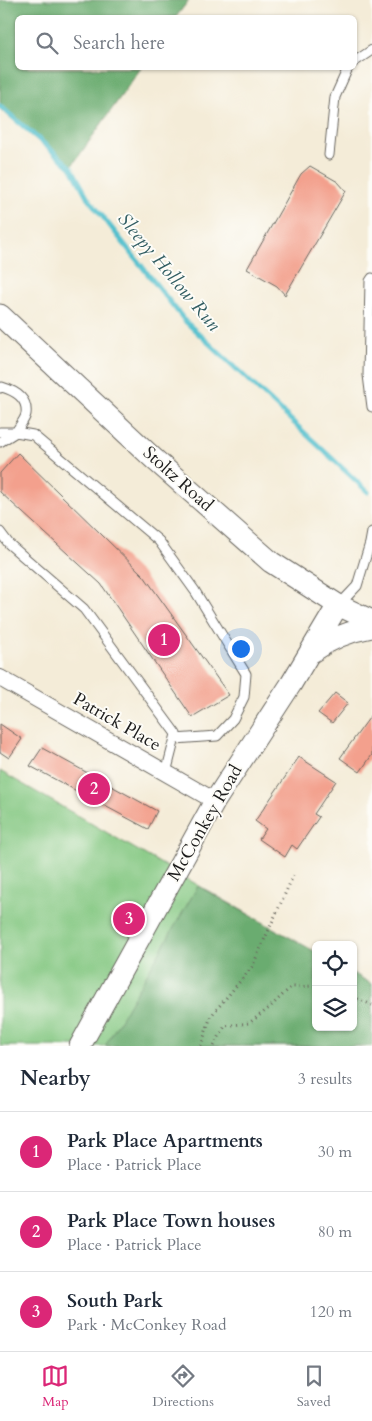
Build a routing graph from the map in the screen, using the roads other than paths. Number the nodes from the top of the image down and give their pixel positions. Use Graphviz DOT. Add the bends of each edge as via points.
graph roads {
  1 [pos="372,50"];
  2 [pos="357,60"];
  3 [pos="347,70"];
  4 [pos="329,155"];
  5 [pos="372,278"];
  6 [pos="0,315"];
  7 [pos="1,386"];
  8 [pos="372,407"];
  9 [pos="0,432"];
  10 [pos="16,432"];
  11 [pos="0,442"];
  12 [pos="0,532"];
  13 [pos="372,532"];
  14 [pos="338,605"];
  15 [pos="372,621"];
  16 [pos="372,627"];
  17 [pos="308,656"];
  18 [pos="0,678"];
  19 [pos="175,739"];
  20 [pos="166,773"];
  21 [pos="215,801"];
  22 [pos="80,1046"];
  1 -- 2 [label="lane"];
  3 -- 4 [label="lane" via="335,97"];
  5 -- 8 [label="lane" via="368,375"];
  6 -- 14 [label="street, Stoltz Road" via="154,459 271,562"];
  7 -- 10 [label="lane" via="14,390 25,404 26,415"];
  9 -- 10 [label="lane"];
  10 -- 11 [label="lane"];
  10 -- 19 [label="lane" via="33,435 159,541 195,591 246,674 244,697 233,719 217,736"];
  12 -- 19 [label="lane" via="9,544 84,609 176,734"];
  13 -- 14 [label="lane" via="357,586"];
  14 -- 15 [label="street, Stoltz Road"];
  14 -- 17 [label="street, McConkey Road"];
  16 -- 17 [label="street" via="327,641"];
  17 -- 21 [label="street, McConkey Road"];
  18 -- 20 [label="street, Patrick Place"];
  19 -- 20 [label="lane"];
  20 -- 21 [label="street, Patrick Place"];
  21 -- 22 [label="street, McConkey Road"];
}
